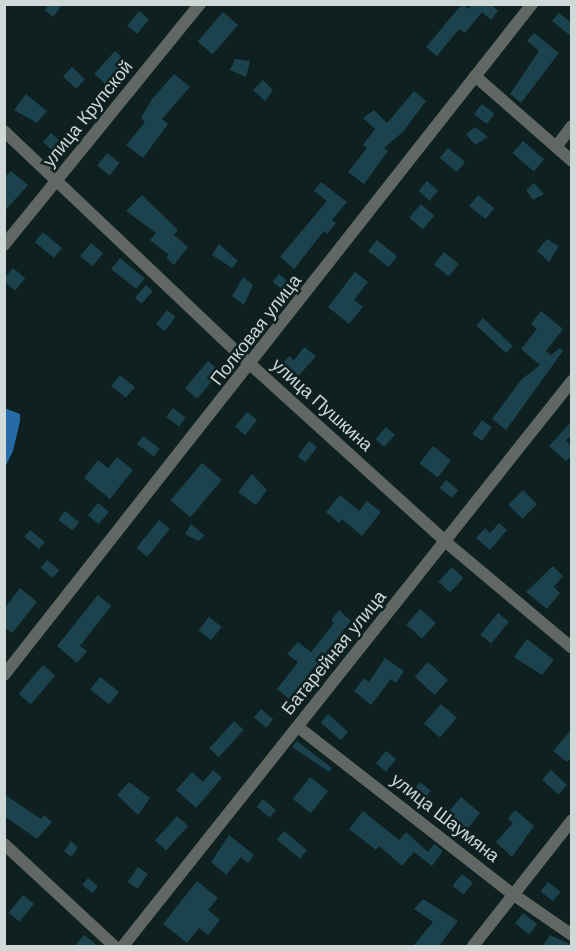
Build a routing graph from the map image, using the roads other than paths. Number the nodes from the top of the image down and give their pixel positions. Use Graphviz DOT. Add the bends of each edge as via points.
graph roads {
  1 [pos="200,4"];
  2 [pos="532,4"];
  3 [pos="475,76"];
  4 [pos="572,126"];
  5 [pos="4,131"];
  6 [pos="556,147"];
  7 [pos="572,161"];
  8 [pos="58,180"];
  9 [pos="4,245"];
  10 [pos="251,365"];
  11 [pos="572,381"];
  12 [pos="447,543"];
  13 [pos="572,648"];
  14 [pos="4,675"];
  15 [pos="298,727"];
  16 [pos="572,820"];
  17 [pos="4,844"];
  18 [pos="514,895"];
  19 [pos="572,935"];
  20 [pos="114,946"];
  21 [pos="123,946"];
  22 [pos="473,946"];
  1 -- 8 [label="street, улица Крупской"];
  2 -- 3 [label="street, Полковая улица"];
  3 -- 6 [label="street"];
  3 -- 10 [label="street, Полковая улица"];
  4 -- 6 [label="street"];
  5 -- 8 [label="street, улица Пушкина"];
  6 -- 7 [label="street"];
  8 -- 9 [label="street, улица Крупской"];
  8 -- 10 [label="street, улица Пушкина"];
  10 -- 12 [label="street, улица Пушкина"];
  10 -- 14 [label="street, Полковая улица"];
  11 -- 12 [label="street, Батарейная улица"];
  12 -- 13 [label="street, улица Пушкина"];
  12 -- 15 [label="street, Батарейная улица"];
  15 -- 18 [label="street, улица Шаумяна"];
  15 -- 21 [label="street, Батарейная улица"];
  16 -- 18 [label="street"];
  17 -- 20 [label="street"];
  18 -- 19 [label="street, улица Шаумяна"];
  18 -- 22 [label="street"];
}
